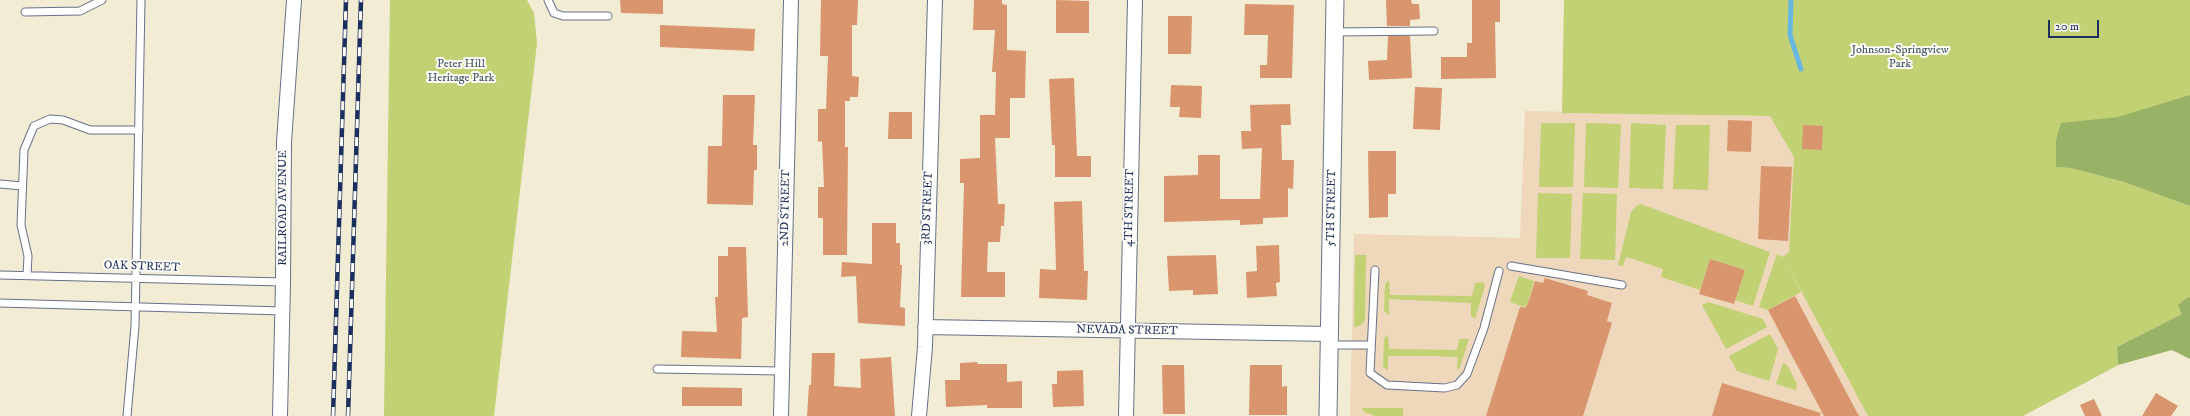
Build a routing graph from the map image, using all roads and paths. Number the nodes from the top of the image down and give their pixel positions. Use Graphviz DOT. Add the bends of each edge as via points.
graph roads {
  1 [pos="102,0"];
  2 [pos="141,0"];
  3 [pos="294,0"];
  4 [pos="548,0"];
  5 [pos="791,0"];
  6 [pos="935,0"];
  7 [pos="1135,0"];
  8 [pos="1335,0"];
  9 [pos="26,12"];
  10 [pos="608,16"];
  11 [pos="1434,31"];
  12 [pos="1334,32"];
  13 [pos="139,130"];
  14 [pos="0,184"];
  15 [pos="22,186"];
  16 [pos="1511,266"];
  17 [pos="1375,270"];
  18 [pos="1499,271"];
  19 [pos="0,274"];
  20 [pos="27,275"];
  21 [pos="136,278"];
  22 [pos="283,282"];
  23 [pos="1622,286"];
  24 [pos="0,303"];
  25 [pos="135,307"];
  26 [pos="283,311"];
  27 [pos="925,327"];
  28 [pos="1128,331"];
  29 [pos="1330,340"];
  30 [pos="1370,345"];
  31 [pos="656,369"];
  32 [pos="782,371"];
  33 [pos="127,416"];
  34 [pos="280,416"];
  35 [pos="781,416"];
  36 [pos="919,416"];
  37 [pos="1126,416"];
  38 [pos="1328,416"];
  1 -- 9 [label="lane" via="80,11"];
  2 -- 13 [label="lane"];
  3 -- 22 [label="street, RAILROAD AVENUE" via="284,142"];
  4 -- 10 [label="lane" via="554,13 563,16"];
  5 -- 32 [label="street, 2ND STREET"];
  6 -- 27 [label="street, 3RD STREET"];
  7 -- 28 [label="street, 4TH STREET"];
  8 -- 12 [label="street, 5TH STREET"];
  11 -- 12 [label="lane"];
  12 -- 29 [label="street, 5TH STREET"];
  13 -- 15 [label="lane" via="90,130 63,120 50,119 34,126 24,150"];
  13 -- 21 [label="lane"];
  14 -- 15 [label="lane"];
  15 -- 20 [label="lane" via="21,225 28,256"];
  16 -- 23 [label="lane"];
  17 -- 30 [label="lane"];
  18 -- 30 [label="lane" via="1484,328 1467,374 1457,385 1445,388 1387,384 1370,373"];
  19 -- 20 [label="lane, OAK STREET"];
  20 -- 21 [label="lane, OAK STREET"];
  21 -- 22 [label="lane, OAK STREET"];
  21 -- 25 [label="lane"];
  22 -- 26 [label="street, RAILROAD AVENUE"];
  24 -- 25 [label="lane"];
  25 -- 26 [label="lane"];
  25 -- 33 [label="lane"];
  26 -- 34 [label="street, RAILROAD AVENUE"];
  27 -- 28 [label="street, NEVADA STREET"];
  27 -- 36 [label="street, 3RD STREET"];
  28 -- 29 [label="street, NEVADA STREET"];
  28 -- 37 [label="street, 4TH STREET"];
  29 -- 30 [label="lane"];
  29 -- 38 [label="street, 5TH STREET"];
  31 -- 32 [label="lane"];
  32 -- 35 [label="street, 2ND STREET"];
}
